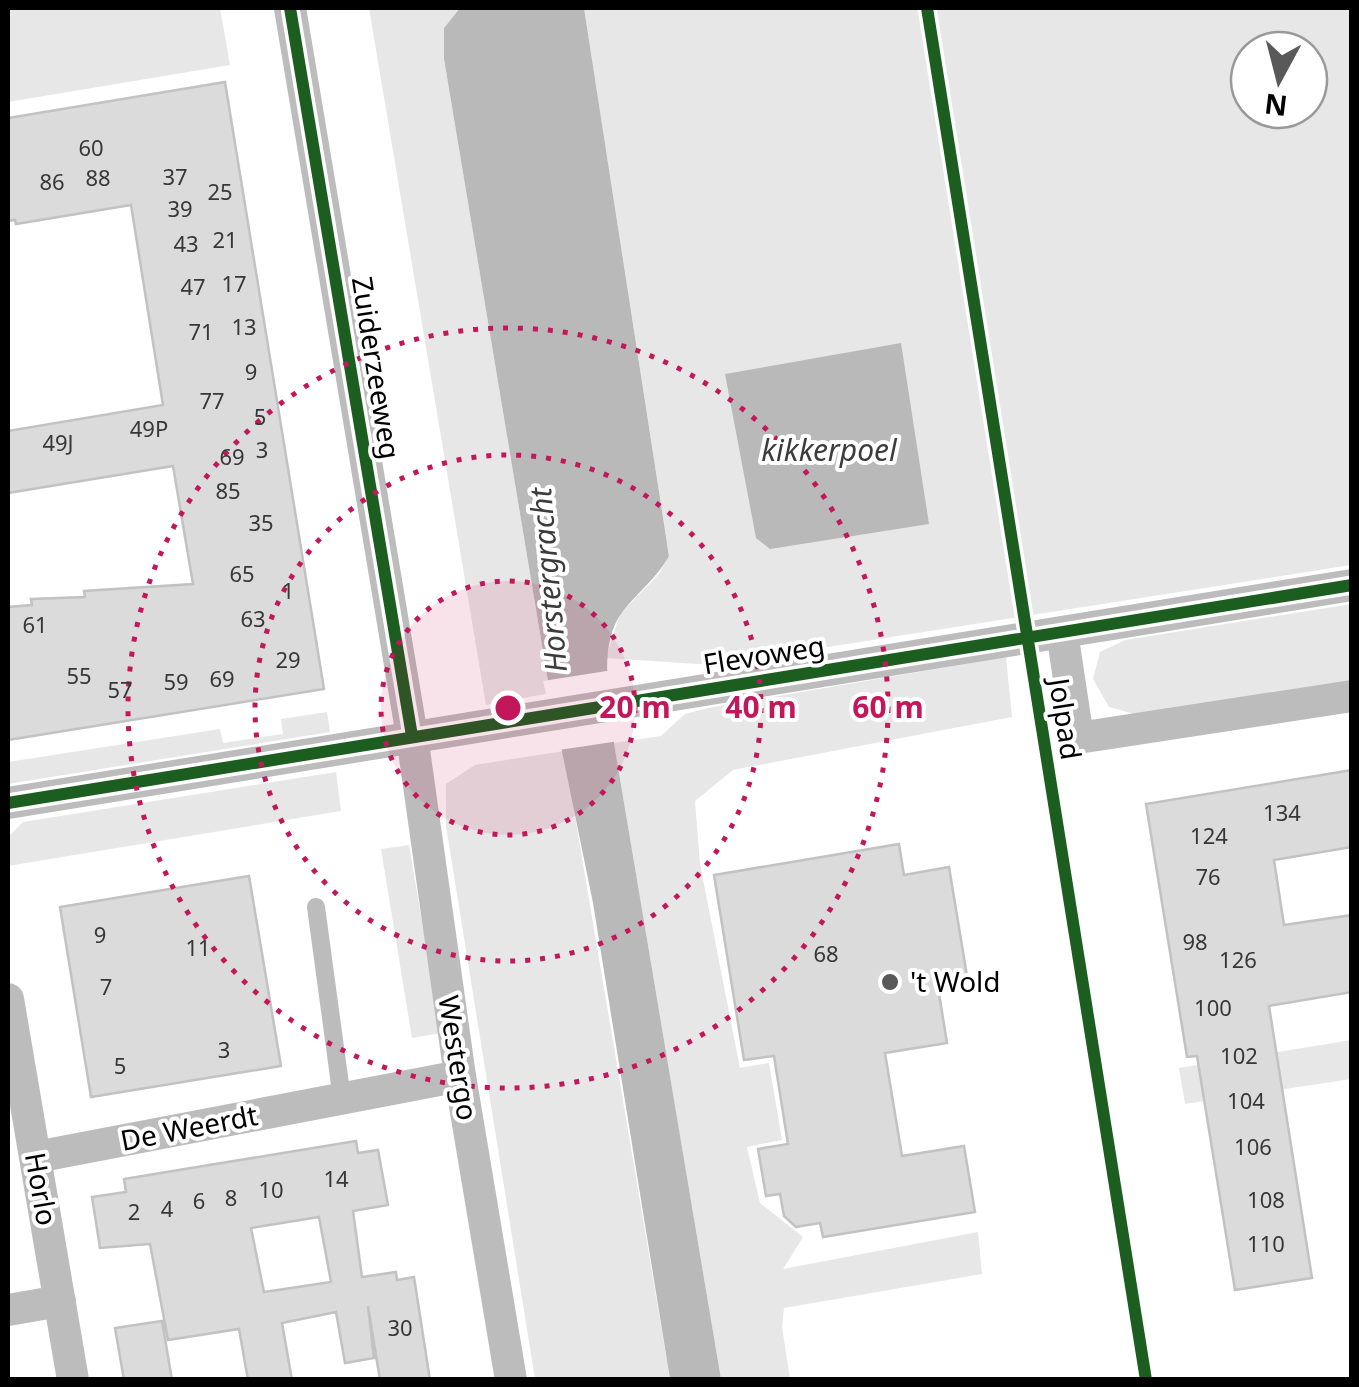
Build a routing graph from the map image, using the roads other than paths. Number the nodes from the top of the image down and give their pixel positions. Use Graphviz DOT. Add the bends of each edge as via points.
graph roads {
  1 [pos="290,8"];
  2 [pos="1352,586"];
  3 [pos="1062,632"];
  4 [pos="1352,696"];
  5 [pos="412,736"];
  6 [pos="8,804"];
  7 [pos="316,907"];
  8 [pos="8,999"];
  9 [pos="460,1076"];
  10 [pos="342,1099"];
  11 [pos="36,1157"];
  12 [pos="60,1302"];
  13 [pos="8,1310"];
  14 [pos="73,1380"];
  15 [pos="511,1380"];
  1 -- 5 [label="street, Zuiderzeeweg"];
  2 -- 3 [label="street, Flevoweg"];
  3 -- 4 [label="street" via="1078,738"];
  3 -- 5 [label="street, Flevoweg"];
  5 -- 6 [label="street, Flevoweg"];
  5 -- 9 [label="street, Westergo"];
  7 -- 10 [label="lane"];
  8 -- 11 [label="street, Horlo"];
  9 -- 10 [label="street, De Weerdt"];
  9 -- 15 [label="street, Westergo"];
  10 -- 11 [label="street, De Weerdt"];
  11 -- 12 [label="street, Horlo"];
  12 -- 13 [label="street"];
  12 -- 14 [label="street, Horlo"];
}
